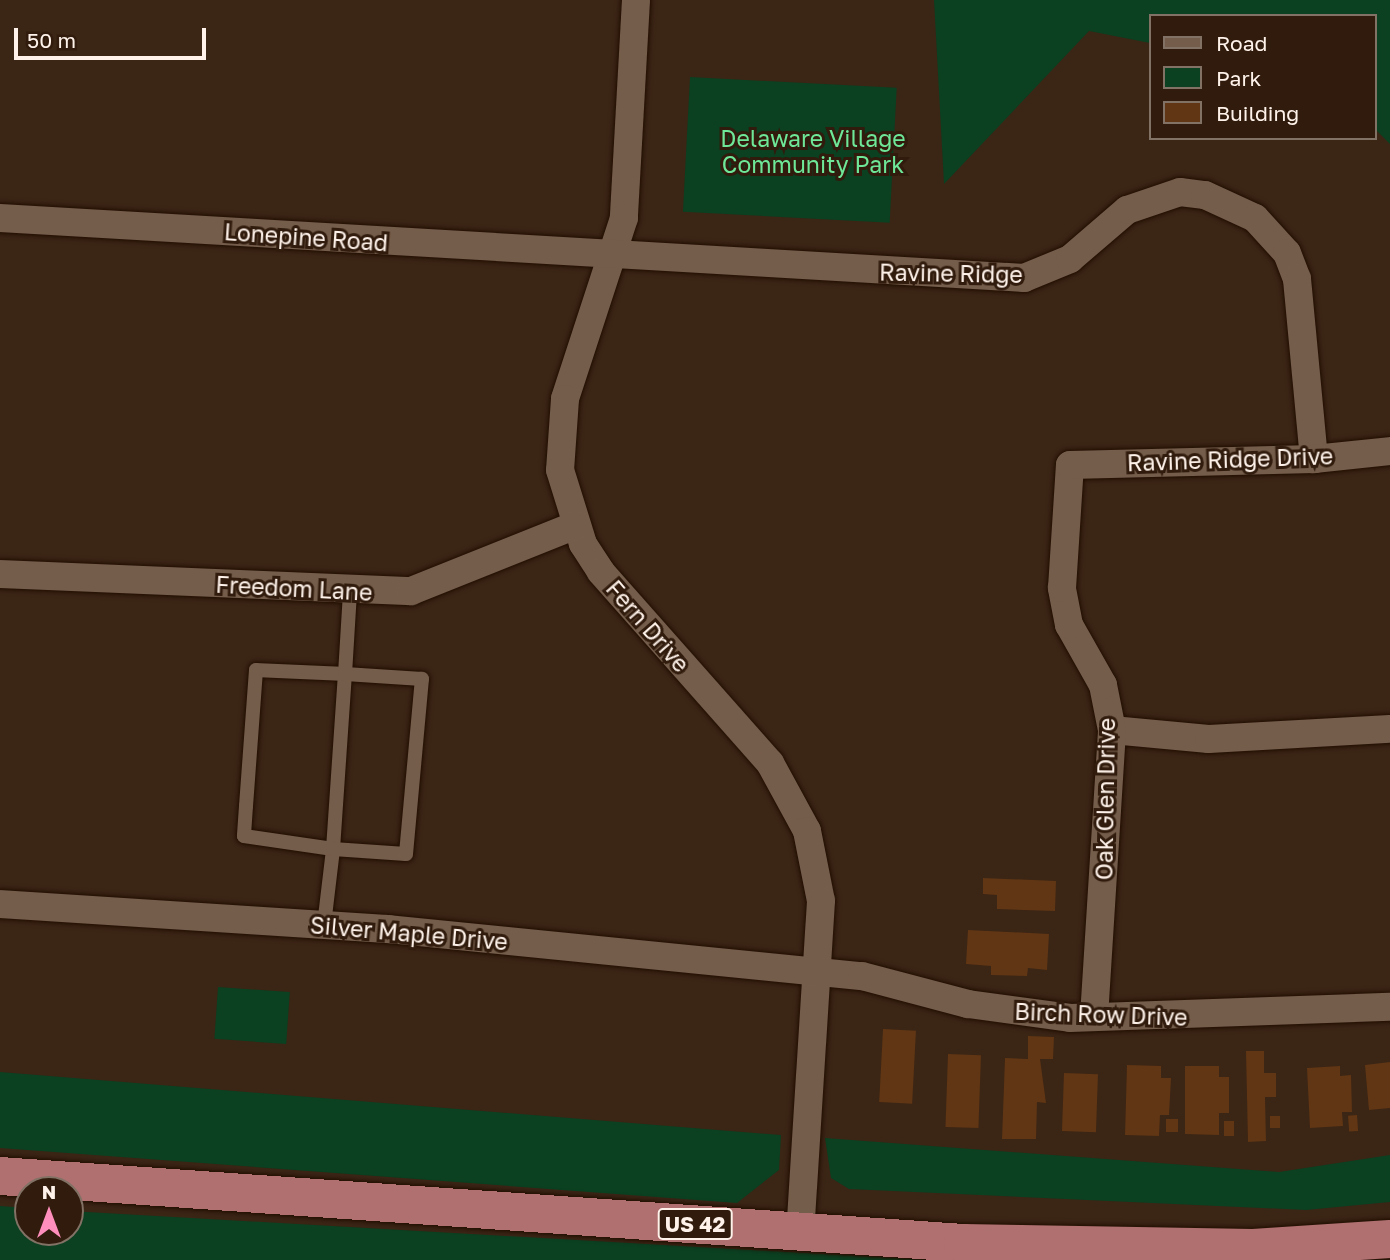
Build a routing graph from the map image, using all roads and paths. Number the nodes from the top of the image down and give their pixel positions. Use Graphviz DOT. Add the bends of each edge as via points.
graph roads {
  1 [pos="636,0"];
  2 [pos="0,218"];
  3 [pos="611,256"];
  4 [pos="1390,451"];
  5 [pos="1314,459"];
  6 [pos="1070,465"];
  7 [pos="576,525"];
  8 [pos="0,574"];
  9 [pos="350,592"];
  10 [pos="345,674"];
  11 [pos="1390,729"];
  12 [pos="1112,730"];
  13 [pos="333,849"];
  14 [pos="0,904"];
  15 [pos="324,925"];
  16 [pos="817,973"];
  17 [pos="1390,1007"];
  18 [pos="1094,1017"];
  19 [pos="0,1176"];
  20 [pos="800,1231"];
  21 [pos="1390,1239"];
  1 -- 3 [label="street, Fern Drive" via="624,218"];
  2 -- 3 [label="street, Lonepine Road"];
  3 -- 5 [label="street, Ravine Ridge" via="1024,278 1070,259 1127,210 1180,192 1205,195 1255,218 1287,253 1301,305"];
  3 -- 7 [label="street, Fern Drive" via="558,432 560,470"];
  4 -- 5 [label="street, Ravine Ridge Drive"];
  5 -- 6 [label="street, Ravine Ridge Drive"];
  6 -- 12 [label="street, Oak Glen Drive" via="1062,588 1069,625 1103,684"];
  7 -- 9 [label="street, Freedom Lane" via="411,591"];
  7 -- 16 [label="street, Fern Drive" via="601,572 791,794 807,831 821,901"];
  8 -- 9 [label="street, Freedom Lane"];
  9 -- 10 [label="lane"];
  10 -- 13 [label="lane"];
  10 -- 13 [label="lane" via="422,679 406,854"];
  10 -- 13 [label="lane" via="256,670 246,806 244,836"];
  11 -- 12 [label="street" via="1209,739"];
  12 -- 18 [label="street, Oak Glen Drive"];
  13 -- 15 [label="lane"];
  14 -- 15 [label="street, Silver Maple Drive"];
  15 -- 16 [label="street, Silver Maple Drive"];
  16 -- 18 [label="street, Birch Row Drive" via="919,987 1007,1012"];
  16 -- 20 [label="street, Fern Drive"];
  17 -- 18 [label="street, Birch Row Drive"];
  19 -- 20 [label="highway, US 42"];
  20 -- 21 [label="highway, US 42" via="1112,1249"];
}
